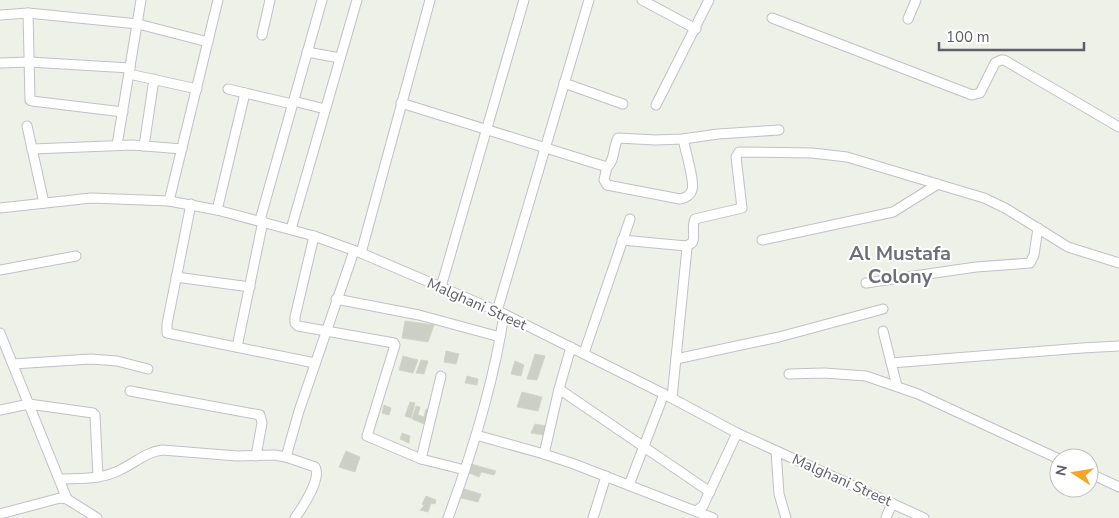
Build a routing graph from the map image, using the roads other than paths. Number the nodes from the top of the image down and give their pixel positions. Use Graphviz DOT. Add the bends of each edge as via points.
graph roads {
  1 [pos="141,0"];
  2 [pos="218,0"];
  3 [pos="270,0"];
  4 [pos="322,0"];
  5 [pos="357,0"];
  6 [pos="430,0"];
  7 [pos="524,0"];
  8 [pos="589,0"];
  9 [pos="642,0"];
  10 [pos="709,0"];
  11 [pos="916,0"];
  12 [pos="28,13"];
  13 [pos="0,15"];
  14 [pos="772,18"];
  15 [pos="908,19"];
  16 [pos="138,24"];
  17 [pos="696,29"];
  18 [pos="262,35"];
  19 [pos="208,42"];
  20 [pos="307,52"];
  21 [pos="340,58"];
  22 [pos="29,62"];
  23 [pos="0,63"];
  24 [pos="130,71"];
  25 [pos="154,79"];
  26 [pos="564,83"];
  27 [pos="197,89"];
  28 [pos="228,89"];
  29 [pos="245,93"];
  30 [pos="293,102"];
  31 [pos="401,102"];
  32 [pos="624,104"];
  33 [pos="656,105"];
  34 [pos="325,109"];
  35 [pos="123,112"];
  36 [pos="27,126"];
  37 [pos="1119,127"];
  38 [pos="486,130"];
  39 [pos="779,130"];
  40 [pos="683,139"];
  41 [pos="117,145"];
  42 [pos="144,146"];
  43 [pos="545,148"];
  44 [pos="32,149"];
  45 [pos="182,149"];
  46 [pos="607,167"];
  47 [pos="938,184"];
  48 [pos="169,201"];
  49 [pos="44,203"];
  50 [pos="191,204"];
  51 [pos="0,208"];
  52 [pos="217,210"];
  53 [pos="630,219"];
  54 [pos="262,221"];
  55 [pos="1038,228"];
  56 [pos="291,229"];
  57 [pos="314,236"];
  58 [pos="622,240"];
  59 [pos="762,240"];
  60 [pos="686,246"];
  61 [pos="358,252"];
  62 [pos="76,256"];
  63 [pos="1119,263"];
  64 [pos="0,270"];
  65 [pos="176,277"];
  66 [pos="866,283"];
  67 [pos="250,287"];
  68 [pos="441,287"];
  69 [pos="336,299"];
  70 [pos="883,309"];
  71 [pos="500,312"];
  72 [pos="883,331"];
  73 [pos="325,332"];
  74 [pos="0,333"];
  75 [pos="500,337"];
  76 [pos="1119,346"];
  77 [pos="237,348"];
  78 [pos="571,348"];
  79 [pos="584,354"];
  80 [pos="0,358"];
  81 [pos="11,360"];
  82 [pos="676,360"];
  83 [pos="315,363"];
  84 [pos="891,363"];
  85 [pos="148,369"];
  86 [pos="789,374"];
  87 [pos="441,376"];
  88 [pos="897,386"];
  89 [pos="559,389"];
  90 [pos="130,391"];
  91 [pos="668,396"];
  92 [pos="29,404"];
  93 [pos="0,410"];
  94 [pos="737,433"];
  95 [pos="476,435"];
  96 [pos="644,447"];
  97 [pos="776,451"];
  98 [pos="544,454"];
  99 [pos="1049,454"];
  100 [pos="256,456"];
  101 [pos="286,457"];
  102 [pos="420,459"];
  103 [pos="465,470"];
  104 [pos="606,476"];
  105 [pos="98,477"];
  106 [pos="1099,478"];
  107 [pos="59,479"];
  108 [pos="629,485"];
  109 [pos="1119,487"];
  110 [pos="710,492"];
  111 [pos="68,499"];
  112 [pos="892,503"];
  113 [pos="696,511"];
  114 [pos="0,514"];
  115 [pos="97,518"];
  116 [pos="294,518"];
  117 [pos="448,518"];
  118 [pos="592,518"];
  119 [pos="713,518"];
  120 [pos="786,518"];
  121 [pos="886,518"];
  122 [pos="924,518"];
  1 -- 16 [label="street"];
  2 -- 19 [label="street"];
  3 -- 18 [label="street"];
  4 -- 20 [label="street"];
  5 -- 21 [label="street"];
  6 -- 31 [label="street"];
  7 -- 38 [label="street"];
  8 -- 26 [label="street"];
  9 -- 17 [label="street"];
  10 -- 17 [label="street"];
  11 -- 15 [label="street"];
  12 -- 13 [label="street"];
  12 -- 16 [label="street"];
  12 -- 22 [label="street"];
  14 -- 37 [label="street" via="972,95 980,93 995,63 1004,60"];
  16 -- 19 [label="street"];
  16 -- 24 [label="street"];
  17 -- 33 [label="street"];
  19 -- 27 [label="street"];
  20 -- 21 [label="street"];
  20 -- 30 [label="street"];
  21 -- 34 [label="street"];
  22 -- 23 [label="street"];
  22 -- 24 [label="street"];
  22 -- 35 [label="street" via="29,97 32,101"];
  24 -- 25 [label="street"];
  24 -- 35 [label="street"];
  25 -- 27 [label="street"];
  25 -- 42 [label="street"];
  26 -- 32 [label="street"];
  26 -- 43 [label="street"];
  27 -- 45 [label="street"];
  28 -- 29 [label="street"];
  29 -- 30 [label="street"];
  29 -- 52 [label="street"];
  30 -- 34 [label="street"];
  30 -- 54 [label="street"];
  31 -- 38 [label="street"];
  31 -- 61 [label="street"];
  34 -- 56 [label="street"];
  35 -- 41 [label="street"];
  36 -- 44 [label="street"];
  38 -- 43 [label="street"];
  38 -- 68 [label="street"];
  39 -- 40 [label="street"];
  40 -- 46 [label="street" via="618,138 611,164"];
  40 -- 46 [label="street" via="693,185 685,198 607,185 604,180"];
  41 -- 42 [label="street"];
  41 -- 44 [label="street"];
  42 -- 45 [label="street"];
  43 -- 46 [label="street"];
  43 -- 71 [label="street"];
  44 -- 49 [label="street"];
  45 -- 48 [label="street"];
  47 -- 55 [label="street" via="995,202"];
  47 -- 59 [label="street" via="893,212"];
  47 -- 60 [label="street" via="847,157 812,152 739,152 736,158 742,208 695,220 694,242"];
  48 -- 49 [label="street, Malghani Street" via="92,198"];
  48 -- 50 [label="street, Malghani Street"];
  49 -- 51 [label="street, Malghani Street"];
  50 -- 52 [label="street, Malghani Street"];
  50 -- 65 [label="street"];
  52 -- 54 [label="street, Malghani Street"];
  53 -- 58 [label="street"];
  54 -- 56 [label="street, Malghani Street"];
  54 -- 67 [label="street"];
  55 -- 63 [label="street" via="1068,247"];
  55 -- 66 [label="street" via="1030,263 976,266"];
  56 -- 57 [label="street, Malghani Street"];
  57 -- 61 [label="street, Malghani Street"];
  57 -- 73 [label="street" via="295,323"];
  58 -- 60 [label="street"];
  58 -- 79 [label="street"];
  60 -- 82 [label="street"];
  61 -- 68 [label="street, Malghani Street"];
  61 -- 69 [label="street"];
  62 -- 64 [label="street"];
  65 -- 67 [label="street"];
  65 -- 77 [label="street" via="167,333"];
  67 -- 77 [label="street"];
  68 -- 71 [label="street, Malghani Street"];
  69 -- 73 [label="street"];
  69 -- 75 [label="street" via="419,315"];
  70 -- 82 [label="street" via="780,337"];
  71 -- 75 [label="street"];
  71 -- 78 [label="street, Malghani Street"];
  72 -- 84 [label="street"];
  73 -- 83 [label="street"];
  73 -- 102 [label="street" via="394,343 395,349 367,436"];
  74 -- 81 [label="street"];
  75 -- 95 [label="street"];
  76 -- 84 [label="street"];
  77 -- 83 [label="street"];
  78 -- 79 [label="street, Malghani Street"];
  78 -- 89 [label="street"];
  79 -- 91 [label="street, Malghani Street"];
  80 -- 81 [label="street"];
  81 -- 85 [label="street" via="91,359 117,361"];
  81 -- 92 [label="street"];
  82 -- 91 [label="street"];
  83 -- 101 [label="street"];
  84 -- 88 [label="street"];
  86 -- 88 [label="street" via="866,376"];
  87 -- 102 [label="street"];
  88 -- 99 [label="street"];
  89 -- 96 [label="street"];
  89 -- 98 [label="street"];
  90 -- 100 [label="street" via="260,415 262,423"];
  91 -- 94 [label="street, Malghani Street"];
  91 -- 96 [label="street"];
  92 -- 93 [label="street"];
  92 -- 105 [label="street" via="95,416"];
  92 -- 107 [label="street"];
  94 -- 97 [label="street, Malghani Street"];
  94 -- 110 [label="street"];
  95 -- 98 [label="street"];
  95 -- 103 [label="street"];
  96 -- 108 [label="street"];
  96 -- 110 [label="street"];
  97 -- 112 [label="street, Malghani Street"];
  97 -- 120 [label="street" via="779,494"];
  98 -- 104 [label="street"];
  100 -- 101 [label="street"];
  100 -- 105 [label="street" via="153,451 121,470"];
  101 -- 116 [label="street" via="318,470 310,492"];
  102 -- 103 [label="street"];
  103 -- 117 [label="street"];
  104 -- 108 [label="street"];
  104 -- 118 [label="street"];
  105 -- 107 [label="street"];
  106 -- 109 [label="street"];
  107 -- 111 [label="street"];
  108 -- 113 [label="street"];
  110 -- 113 [label="street" via="703,506"];
  111 -- 114 [label="street" via="54,498"];
  111 -- 115 [label="street"];
  112 -- 121 [label="street"];
  112 -- 122 [label="street, Malghani Street"];
  113 -- 119 [label="street"];
}
